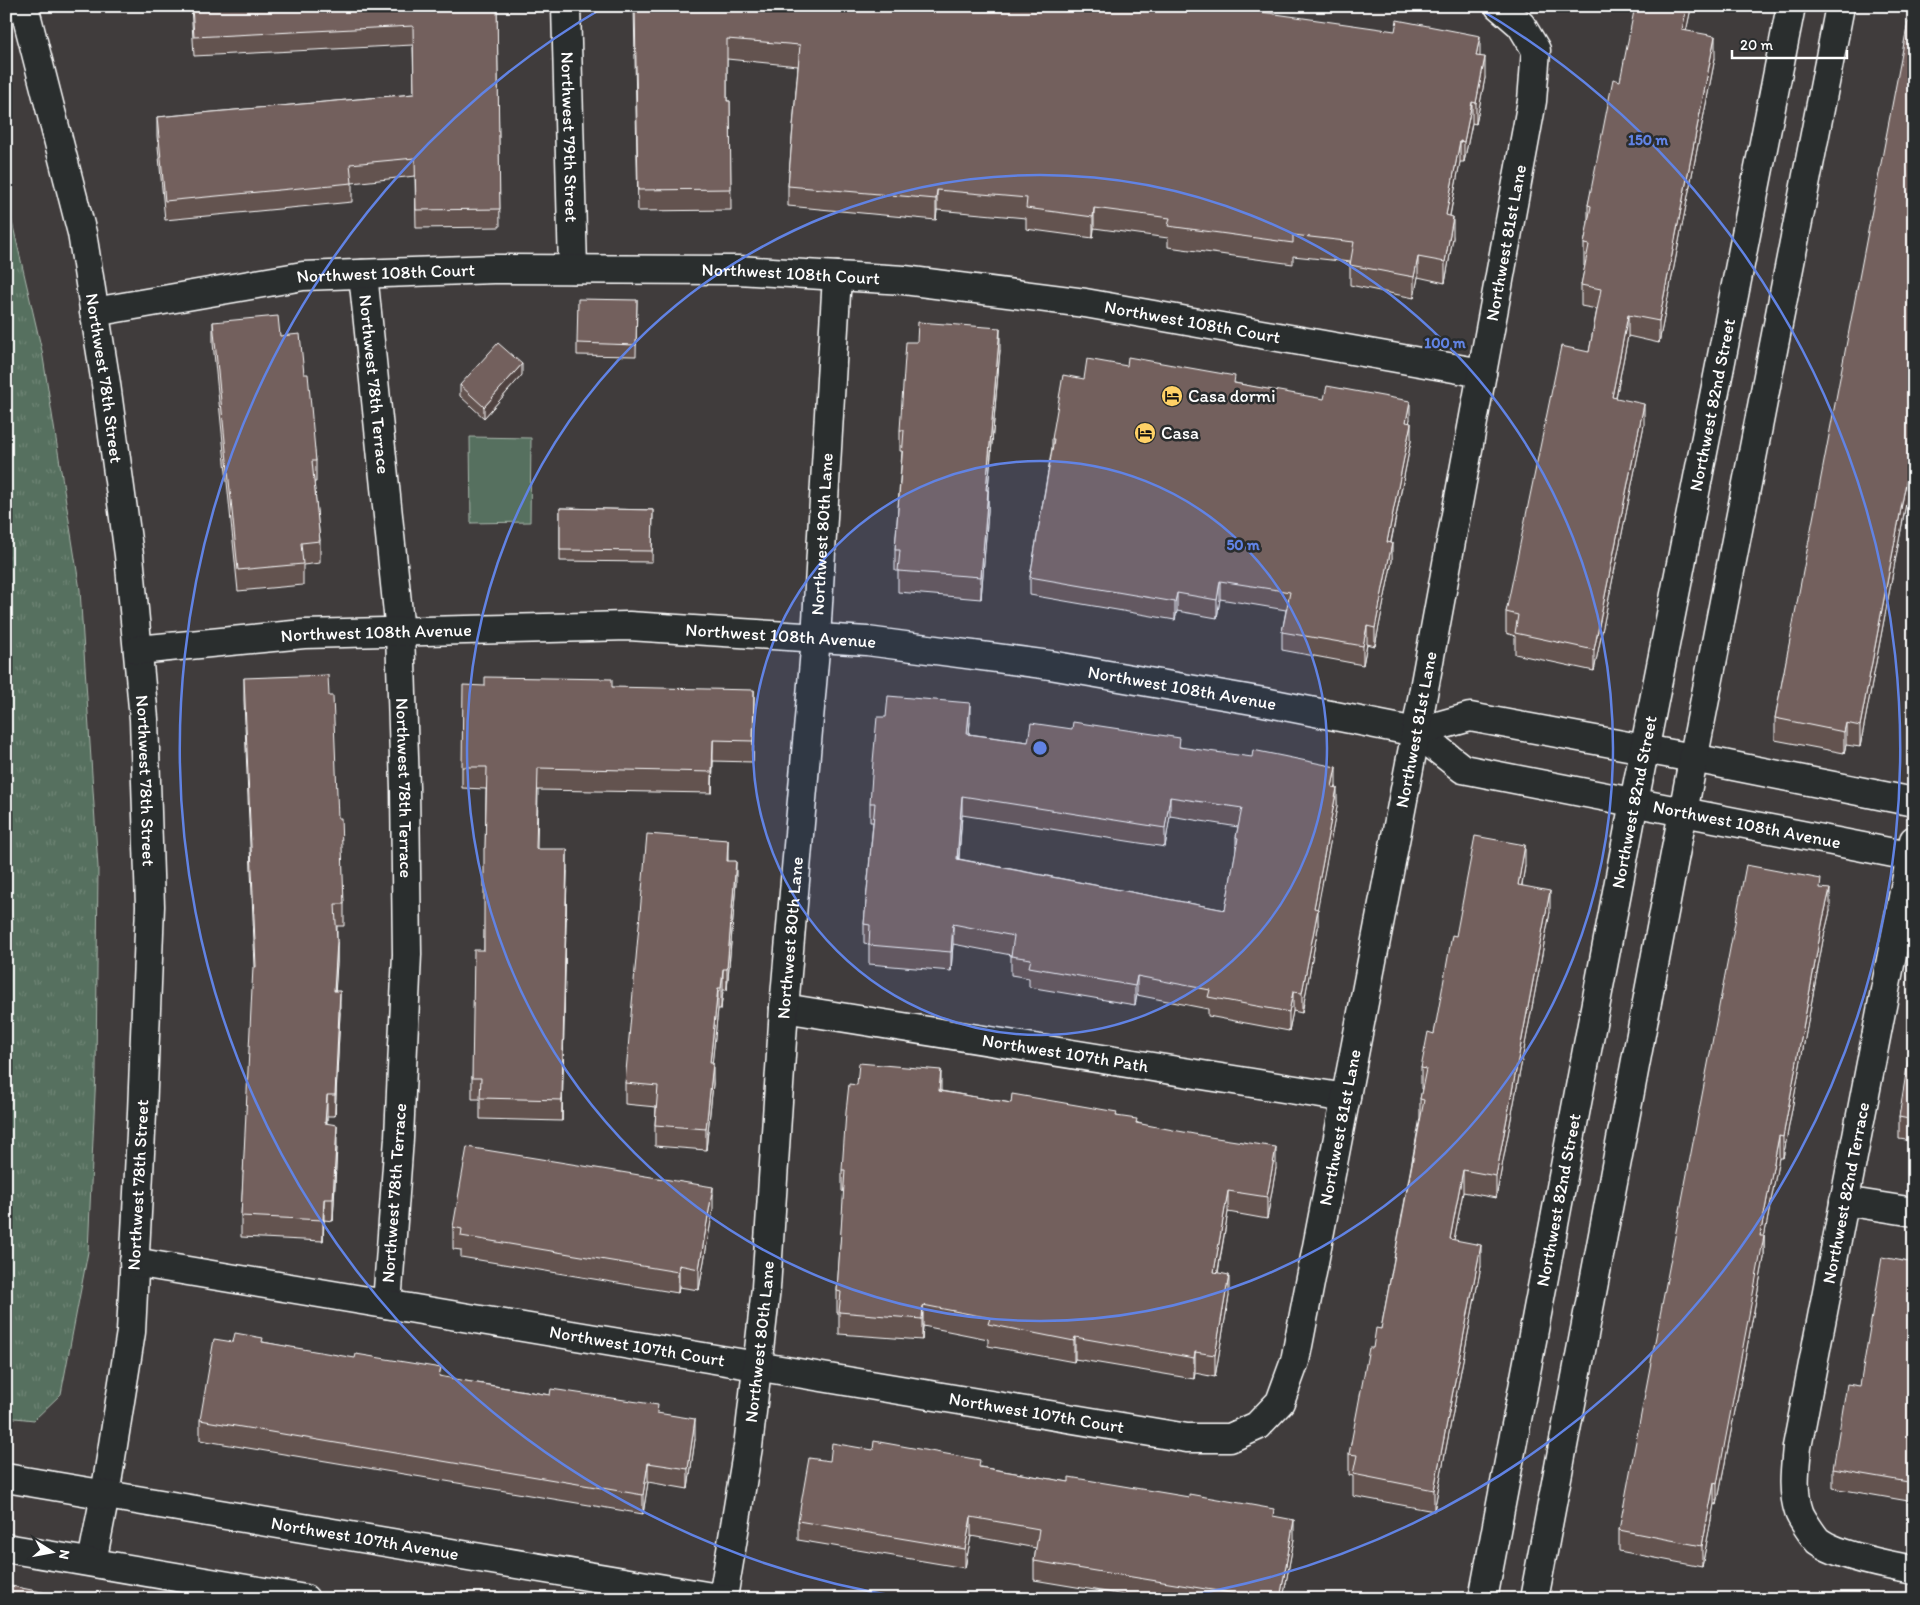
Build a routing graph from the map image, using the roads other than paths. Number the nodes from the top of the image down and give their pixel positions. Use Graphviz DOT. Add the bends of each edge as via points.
graph roads {
  1 [pos="24,6"];
  2 [pos="566,6"];
  3 [pos="1499,6"];
  4 [pos="1791,6"];
  5 [pos="1840,6"];
  6 [pos="573,269"];
  7 [pos="363,274"];
  8 [pos="837,276"];
  9 [pos="94,312"];
  10 [pos="1482,373"];
  11 [pos="400,632"];
  12 [pos="816,638"];
  13 [pos="138,650"];
  14 [pos="1416,732"];
  15 [pos="1644,749"];
  16 [pos="1693,758"];
  17 [pos="1634,802"];
  18 [pos="1914,802"];
  19 [pos="1683,812"];
  20 [pos="1913,851"];
  21 [pos="784,1008"];
  22 [pos="1346,1098"];
  23 [pos="1844,1201"];
  24 [pos="1914,1212"];
  25 [pos="134,1262"];
  26 [pos="387,1304"];
  27 [pos="757,1366"];
  28 [pos="1258,1426"];
  29 [pos="6,1478"];
  30 [pos="105,1495"];
  31 [pos="6,1548"];
  32 [pos="92,1562"];
  33 [pos="1914,1570"];
  34 [pos="305,1599"];
  35 [pos="724,1599"];
  36 [pos="1483,1599"];
  37 [pos="1534,1599"];
  1 -- 9 [label="street, Northwest 78th Street" via="82,233"];
  2 -- 6 [label="street, Northwest 79th Street"];
  3 -- 10 [label="street, Northwest 81st Lane" via="1521,25 1536,50 1532,101"];
  4 -- 15 [label="street, Northwest 82nd Street"];
  5 -- 16 [label="street"];
  6 -- 7 [label="street, Northwest 108th Court" via="493,268"];
  6 -- 8 [label="street, Northwest 108th Court" via="738,270"];
  7 -- 9 [label="street, Northwest 108th Court" via="303,276"];
  7 -- 11 [label="street, Northwest 78th Terrace"];
  8 -- 10 [label="street, Northwest 108th Court" via="904,280 1085,303"];
  8 -- 12 [label="street, Northwest 80th Lane"];
  9 -- 13 [label="street, Northwest 78th Street" via="129,555"];
  10 -- 14 [label="street, Northwest 81st Lane"];
  11 -- 12 [label="street, Northwest 108th Avenue" via="629,626"];
  11 -- 13 [label="street, Northwest 108th Avenue" via="304,634"];
  11 -- 26 [label="street, Northwest 78th Terrace" via="406,788 407,954 399,1138"];
  12 -- 14 [label="street, Northwest 108th Avenue" via="867,641 1050,665"];
  12 -- 21 [label="street, Northwest 80th Lane"];
  13 -- 25 [label="street, Northwest 78th Street" via="144,719 150,906"];
  14 -- 15 [label="street, Northwest 108th Avenue" via="1470,716"];
  14 -- 17 [label="street, Northwest 108th Avenue" via="1463,769"];
  14 -- 22 [label="street, Northwest 81st Lane"];
  15 -- 16 [label="street, Northwest 108th Avenue"];
  15 -- 17 [label="street, Northwest 82nd Street"];
  16 -- 18 [label="street, Northwest 108th Avenue"];
  16 -- 19 [label="street"];
  17 -- 19 [label="street, Northwest 108th Avenue"];
  17 -- 36 [label="street, Northwest 82nd Street"];
  19 -- 20 [label="street, Northwest 108th Avenue"];
  19 -- 37 [label="street"];
  20 -- 23 [label="street, Northwest 82nd Terrace"];
  21 -- 22 [label="street, Northwest 107th Path"];
  21 -- 27 [label="street, Northwest 80th Lane" via="766,1288"];
  22 -- 28 [label="street, Northwest 81st Lane" via="1295,1361 1280,1402"];
  23 -- 24 [label="street"];
  23 -- 33 [label="street, Northwest 82nd Terrace" via="1796,1457 1794,1485 1799,1514 1818,1541 1846,1554"];
  25 -- 26 [label="street, Northwest 107th Court"];
  25 -- 30 [label="street, Northwest 78th Street" via="131,1332"];
  26 -- 27 [label="street, Northwest 107th Court"];
  27 -- 28 [label="street, Northwest 107th Court" via="1187,1438 1230,1438"];
  27 -- 35 [label="street, Northwest 80th Lane"];
  29 -- 30 [label="street, Northwest 107th Avenue"];
  30 -- 32 [label="street, Northwest 78th Street"];
  30 -- 35 [label="street, Northwest 107th Avenue"];
  31 -- 32 [label="street"];
  32 -- 34 [label="street"];
}
